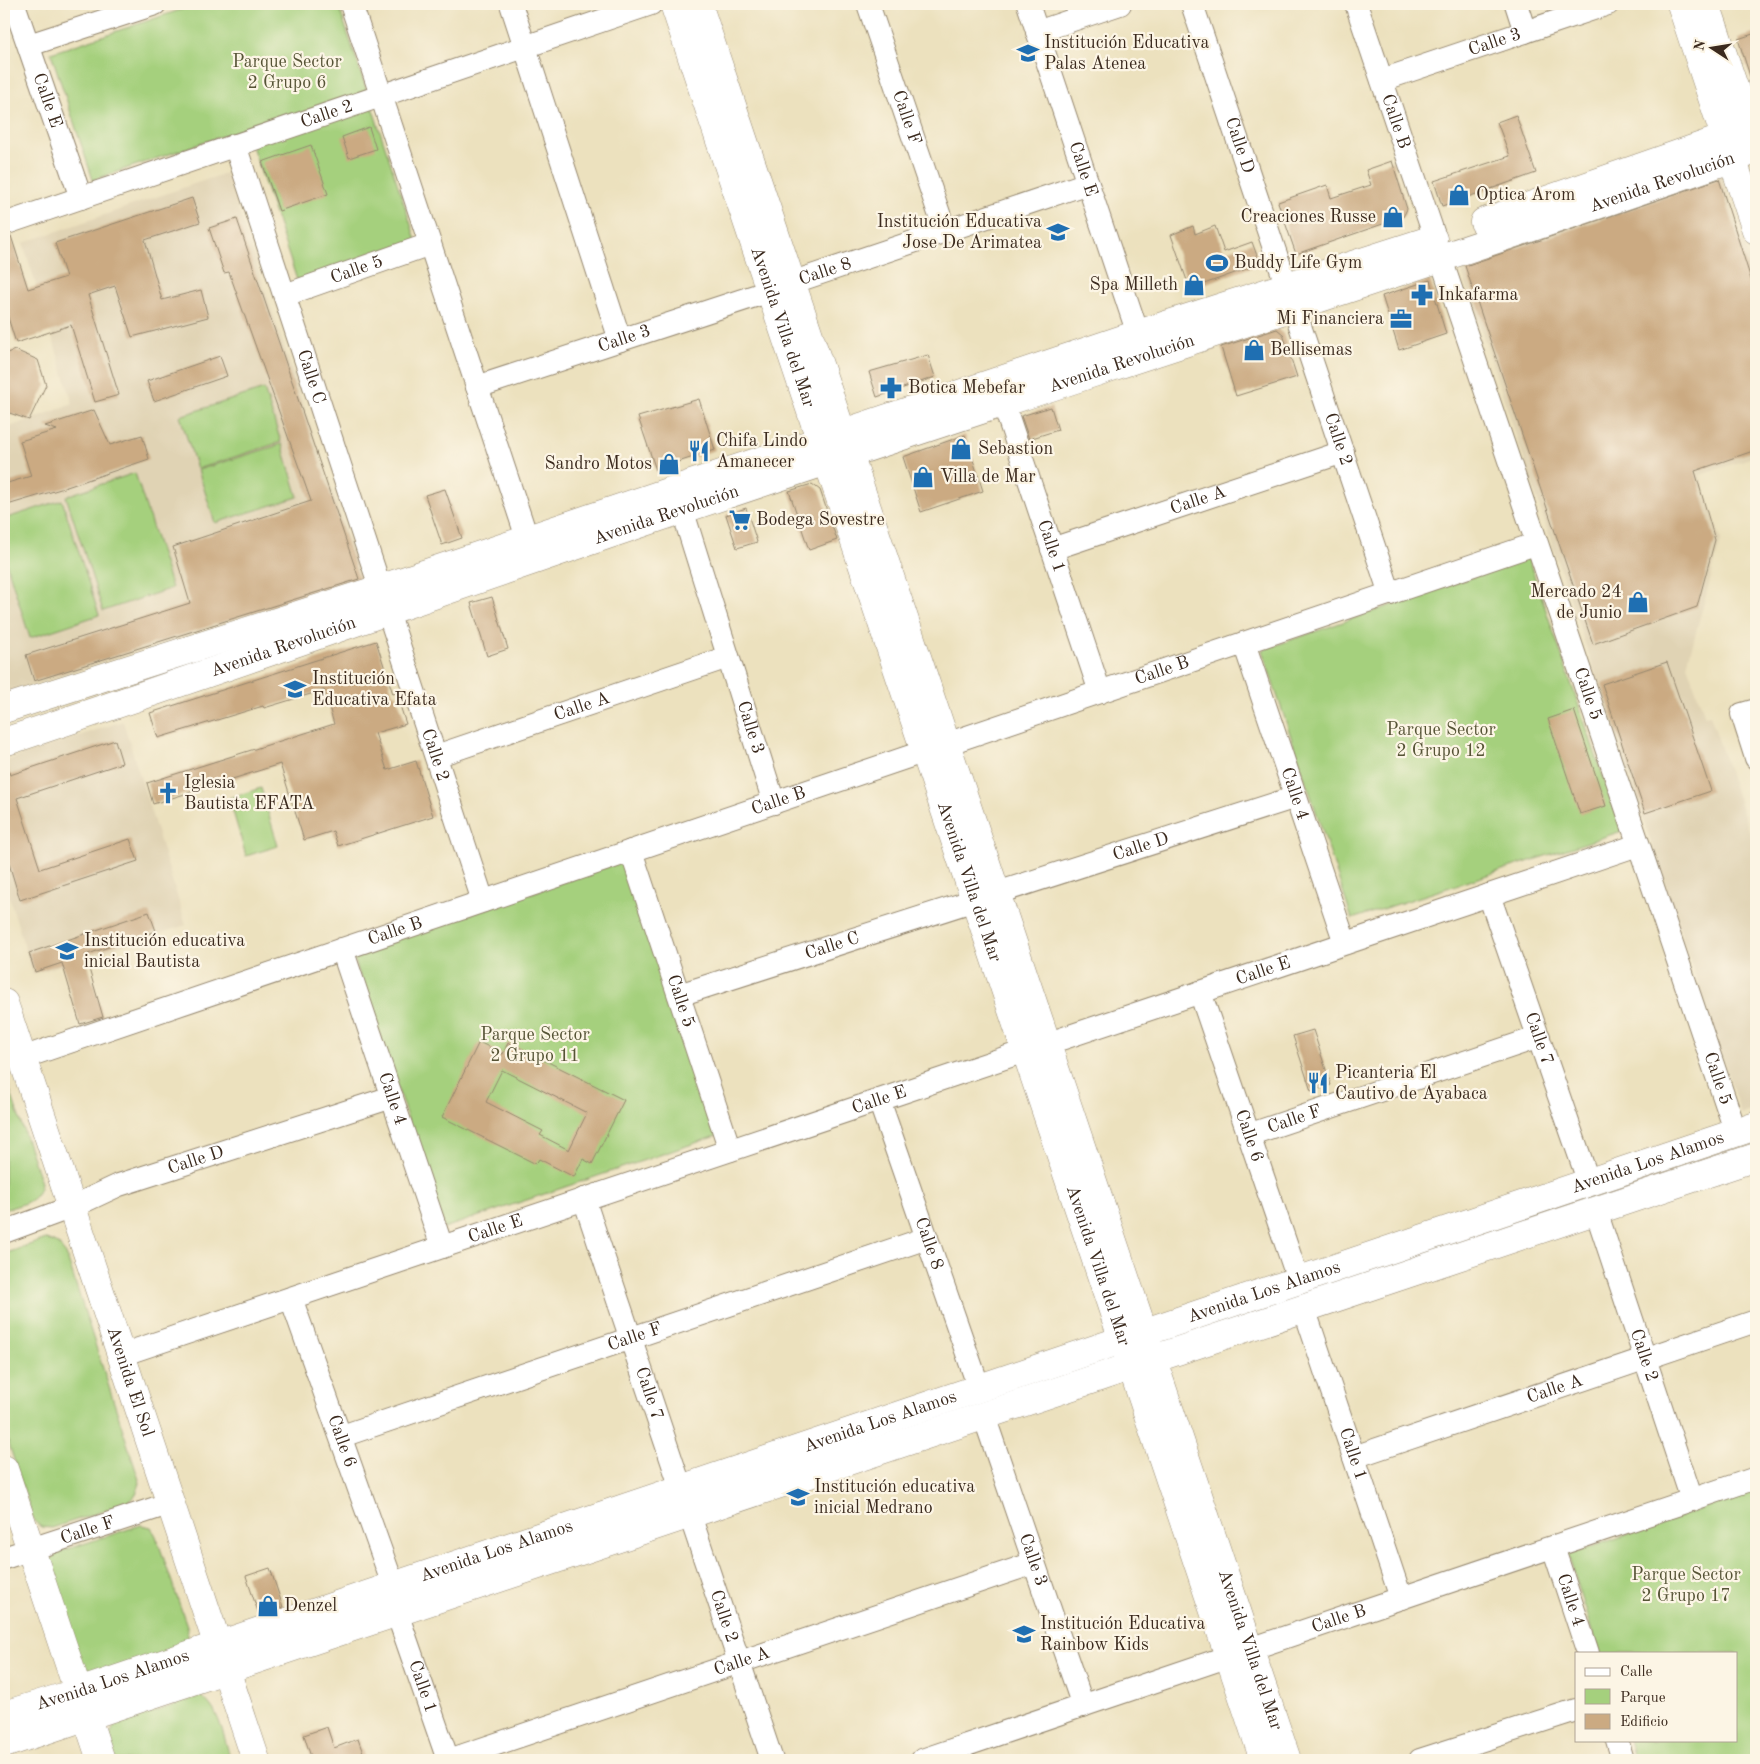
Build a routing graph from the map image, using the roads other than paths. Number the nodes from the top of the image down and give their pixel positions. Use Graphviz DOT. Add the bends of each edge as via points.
graph roads {
  1 [pos="14,4"];
  2 [pos="154,4"];
  3 [pos="351,4"];
  4 [pos="512,4"];
  5 [pos="651,4"];
  6 [pos="674,4"];
  7 [pos="698,4"];
  8 [pos="868,4"];
  9 [pos="1028,4"];
  10 [pos="1120,4"];
  11 [pos="1192,4"];
  12 [pos="1356,4"];
  13 [pos="1516,4"];
  14 [pos="1608,4"];
  15 [pos="1681,4"];
  16 [pos="1706,4"];
  17 [pos="1037,32"];
  18 [pos="1525,32"];
  19 [pos="29,45"];
  20 [pos="526,46"];
  21 [pos="1382,80"];
  22 [pos="381,96"];
  23 [pos="1748,144"];
  24 [pos="235,146"];
  25 [pos="1088,183"];
  26 [pos="81,198"];
  27 [pos="4,224"];
  28 [pos="1756,230"];
  29 [pos="945,231"];
  30 [pos="430,244"];
  31 [pos="1437,247"];
  32 [pos="781,287"];
  33 [pos="285,295"];
  34 [pos="1290,295"];
  35 [pos="1138,334"];
  36 [pos="620,340"];
  37 [pos="477,386"];
  38 [pos="1003,402"];
  39 [pos="835,447"];
  40 [pos="1343,452"];
  41 [pos="682,509"];
  42 [pos="528,538"];
  43 [pos="1536,544"];
  44 [pos="1052,549"];
  45 [pos="1390,594"];
  46 [pos="385,598"];
  47 [pos="1244,643"];
  48 [pos="728,656"];
  49 [pos="1100,692"];
  50 [pos="4,709"];
  51 [pos="1749,712"];
  52 [pos="4,742"];
  53 [pos="935,748"];
  54 [pos="436,756"];
  55 [pos="1756,758"];
  56 [pos="1296,797"];
  57 [pos="774,803"];
  58 [pos="1638,845"];
  59 [pos="632,851"];
  60 [pos="1489,895"];
  61 [pos="985,896"];
  62 [pos="483,901"];
  63 [pos="1345,943"];
  64 [pos="342,949"];
  65 [pos="1200,992"];
  66 [pos="679,996"];
  67 [pos="4,1003"];
  68 [pos="1539,1037"];
  69 [pos="1037,1047"];
  70 [pos="22,1058"];
  71 [pos="392,1098"];
  72 [pos="880,1100"];
  73 [pos="1746,1130"];
  74 [pos="1248,1136"];
  75 [pos="730,1150"];
  76 [pos="1756,1157"];
  77 [pos="1589,1183"];
  78 [pos="584,1199"];
  79 [pos="72,1207"];
  80 [pos="1596,1211"];
  81 [pos="4,1232"];
  82 [pos="927,1238"];
  83 [pos="442,1247"];
  84 [pos="1299,1282"];
  85 [pos="291,1298"];
  86 [pos="1304,1308"];
  87 [pos="1756,1321"];
  88 [pos="1133,1336"];
  89 [pos="632,1338"];
  90 [pos="121,1355"];
  91 [pos="1645,1359"];
  92 [pos="1142,1362"];
  93 [pos="979,1388"];
  94 [pos="984,1416"];
  95 [pos="342,1436"];
  96 [pos="1354,1457"];
  97 [pos="4,1469"];
  98 [pos="1756,1478"];
  99 [pos="1692,1500"];
  100 [pos="686,1501"];
  101 [pos="170,1503"];
  102 [pos="1553,1547"];
  103 [pos="30,1550"];
  104 [pos="4,1558"];
  105 [pos="1034,1563"];
  106 [pos="393,1585"];
  107 [pos="1401,1598"];
  108 [pos="397,1613"];
  109 [pos="1588,1652"];
  110 [pos="1240,1653"];
  111 [pos="222,1658"];
  112 [pos="739,1662"];
  113 [pos="83,1704"];
  114 [pos="1083,1706"];
  115 [pos="1575,1710"];
  116 [pos="4,1715"];
  117 [pos="1617,1742"];
  118 [pos="4,1744"];
  119 [pos="932,1759"];
  120 [pos="101,1760"];
  121 [pos="256,1760"];
  122 [pos="448,1760"];
  123 [pos="772,1760"];
  124 [pos="1264,1760"];
  125 [pos="1287,1760"];
  126 [pos="1420,1760"];
  127 [pos="1623,1760"];
  1 -- 19 [label="street, Calle E"];
  2 -- 19 [label="street"];
  3 -- 22 [label="street"];
  4 -- 20 [label="street"];
  5 -- 20 [label="street, Calle 2"];
  6 -- 32 [label="street, Avenida Villa del Mar"];
  7 -- 32 [label="street, Avenida Villa del Mar"];
  8 -- 29 [label="street, Calle F"];
  9 -- 17 [label="street, Calle E"];
  10 -- 17 [label="street"];
  11 -- 34 [label="street, Calle D"];
  12 -- 21 [label="street, Calle B"];
  13 -- 18 [label="street"];
  14 -- 18 [label="street, Calle 3"];
  15 -- 23 [label="street"];
  16 -- 23 [label="street"];
  17 -- 25 [label="street, Calle E"];
  18 -- 21 [label="street, Calle 3"];
  19 -- 26 [label="street, Calle E"];
  20 -- 22 [label="street, Calle 2"];
  20 -- 36 [label="street"];
  21 -- 31 [label="street, Calle B"];
  22 -- 24 [label="street, Calle 2"];
  22 -- 30 [label="street"];
  23 -- 28 [label="street"];
  23 -- 31 [label="street, Avenida Revolución"];
  24 -- 26 [label="street, Calle 2"];
  24 -- 33 [label="street, Calle C"];
  25 -- 29 [label="street, Calle 8"];
  25 -- 35 [label="street, Calle E"];
  26 -- 27 [label="street, Calle 2"];
  29 -- 32 [label="street, Calle 8"];
  30 -- 33 [label="street, Calle 5"];
  30 -- 37 [label="street"];
  31 -- 34 [label="street, Avenida Revolución"];
  31 -- 43 [label="street, Calle 5"];
  32 -- 36 [label="street, Calle 3"];
  32 -- 39 [label="street, Avenida Villa del Mar"];
  33 -- 46 [label="street, Calle C"];
  34 -- 35 [label="street, Avenida Revolución"];
  34 -- 38 [label="street, Avenida Revolución"];
  34 -- 40 [label="street, Calle 2"];
  35 -- 39 [label="street, Avenida Revolución"];
  36 -- 37 [label="street, Calle 3"];
  37 -- 42 [label="street"];
  38 -- 39 [label="street, Avenida Revolución"];
  38 -- 44 [label="street, Calle 1"];
  39 -- 41 [label="street, Avenida Revolución"];
  39 -- 42 [label="street, Avenida Revolución"];
  39 -- 53 [label="street, Avenida Villa del Mar"];
  40 -- 44 [label="street, Calle A"];
  40 -- 45 [label="street, Calle 2"];
  41 -- 46 [label="street, Avenida Revolución"];
  41 -- 48 [label="street, Calle 3"];
  42 -- 46 [label="street, Avenida Revolución"];
  43 -- 45 [label="street, Calle B"];
  43 -- 58 [label="street, Calle 5"];
  44 -- 49 [label="street, Calle 1"];
  45 -- 47 [label="street, Calle B"];
  46 -- 50 [label="street, Avenida Revolución"];
  46 -- 52 [label="street, Avenida Revolución" via="148,694"];
  46 -- 54 [label="street, Calle 2"];
  47 -- 49 [label="street, Calle B"];
  47 -- 56 [label="street, Calle 4"];
  48 -- 54 [label="street, Calle A"];
  48 -- 57 [label="street, Calle 3"];
  49 -- 53 [label="street, Calle B"];
  51 -- 55 [label="street"];
  53 -- 57 [label="street, Calle B"];
  53 -- 61 [label="street, Avenida Villa del Mar"];
  54 -- 62 [label="street, Calle 2"];
  56 -- 61 [label="street, Calle D"];
  56 -- 63 [label="street, Calle 4"];
  57 -- 59 [label="street, Calle B"];
  58 -- 60 [label="street, Calle E"];
  58 -- 73 [label="street, Calle 5"];
  59 -- 62 [label="street, Calle B"];
  59 -- 66 [label="street, Calle 5"];
  60 -- 63 [label="street, Calle E"];
  60 -- 68 [label="street, Calle 7"];
  61 -- 66 [label="street, Calle C"];
  61 -- 69 [label="street, Avenida Villa del Mar"];
  62 -- 64 [label="street, Calle B"];
  63 -- 65 [label="street, Calle E"];
  64 -- 70 [label="street, Calle B"];
  64 -- 71 [label="street, Calle 4"];
  65 -- 69 [label="street, Calle E"];
  65 -- 74 [label="street, Calle 6"];
  66 -- 75 [label="street, Calle 5"];
  67 -- 70 [label="street, Avenida El Sol"];
  68 -- 74 [label="street, Calle F"];
  68 -- 77 [label="street, Calle 7"];
  69 -- 72 [label="street, Calle E"];
  69 -- 88 [label="street, Avenida Villa del Mar"];
  70 -- 79 [label="street, Avenida El Sol"];
  71 -- 79 [label="street, Calle D" via="119,1185"];
  71 -- 83 [label="street, Calle 4"];
  72 -- 75 [label="street, Calle E"];
  72 -- 82 [label="street, Calle 8"];
  73 -- 77 [label="street, Avenida Los Alamos"];
  74 -- 84 [label="street, Calle 6"];
  75 -- 78 [label="street, Calle E"];
  76 -- 80 [label="street, Avenida Los Alamos"];
  77 -- 84 [label="street, Avenida Los Alamos"];
  78 -- 83 [label="street, Calle E"];
  78 -- 89 [label="street, Calle 7"];
  79 -- 81 [label="street, Calle D"];
  79 -- 90 [label="street, Avenida El Sol"];
  80 -- 86 [label="street, Avenida Los Alamos"];
  80 -- 91 [label="street, Calle 2"];
  82 -- 89 [label="street, Calle F"];
  82 -- 93 [label="street, Calle 8"];
  83 -- 85 [label="street, Calle E"];
  84 -- 88 [label="street, Avenida Los Alamos"];
  85 -- 90 [label="street, Calle E"];
  85 -- 95 [label="street, Calle 6"];
  86 -- 92 [label="street, Avenida Los Alamos"];
  86 -- 96 [label="street, Calle 1"];
  87 -- 91 [label="street, Calle A"];
  88 -- 92 [label="street, Avenida Villa del Mar"];
  88 -- 93 [label="street, Avenida Los Alamos"];
  89 -- 95 [label="street, Calle F"];
  89 -- 100 [label="street, Calle 7"];
  90 -- 101 [label="street, Avenida El Sol"];
  91 -- 96 [label="street, Calle A"];
  91 -- 99 [label="street, Calle 2"];
  92 -- 94 [label="street, Avenida Los Alamos"];
  92 -- 110 [label="street, Avenida Villa del Mar"];
  93 -- 100 [label="street, Avenida Los Alamos"];
  94 -- 100 [label="street, Avenida Los Alamos"];
  94 -- 105 [label="street, Calle 3"];
  95 -- 106 [label="street, Calle 6"];
  96 -- 107 [label="street, Calle 1"];
  97 -- 103 [label="street"];
  98 -- 99 [label="street, Calle B"];
  99 -- 102 [label="street, Calle B"];
  100 -- 106 [label="street, Avenida Los Alamos"];
  100 -- 108 [label="street, Avenida Los Alamos"];
  100 -- 112 [label="street, Calle 2"];
  101 -- 103 [label="street, Calle F"];
  101 -- 111 [label="street, Avenida El Sol"];
  102 -- 107 [label="street, Calle B"];
  102 -- 109 [label="street, Calle 4"];
  103 -- 104 [label="street, Calle F"];
  103 -- 113 [label="street"];
  105 -- 112 [label="street, Calle A"];
  105 -- 114 [label="street, Calle 3"];
  106 -- 111 [label="street, Avenida Los Alamos"];
  107 -- 110 [label="street, Calle B"];
  108 -- 111 [label="street, Avenida Los Alamos"];
  108 -- 122 [label="street, Calle 1"];
  110 -- 114 [label="street, Calle B"];
  110 -- 124 [label="street, Avenida Villa del Mar"];
  110 -- 125 [label="street, Avenida Villa del Mar"];
  111 -- 113 [label="street, Avenida Los Alamos"];
  111 -- 121 [label="street, Avenida El Sol"];
  112 -- 122 [label="street, Calle A"];
  112 -- 123 [label="street, Calle 2"];
  113 -- 116 [label="street, Avenida Los Alamos"];
  113 -- 118 [label="street, Avenida Los Alamos"];
  113 -- 120 [label="street"];
  114 -- 119 [label="street, Calle B"];
  115 -- 126 [label="street"];
  117 -- 127 [label="street"];
}
